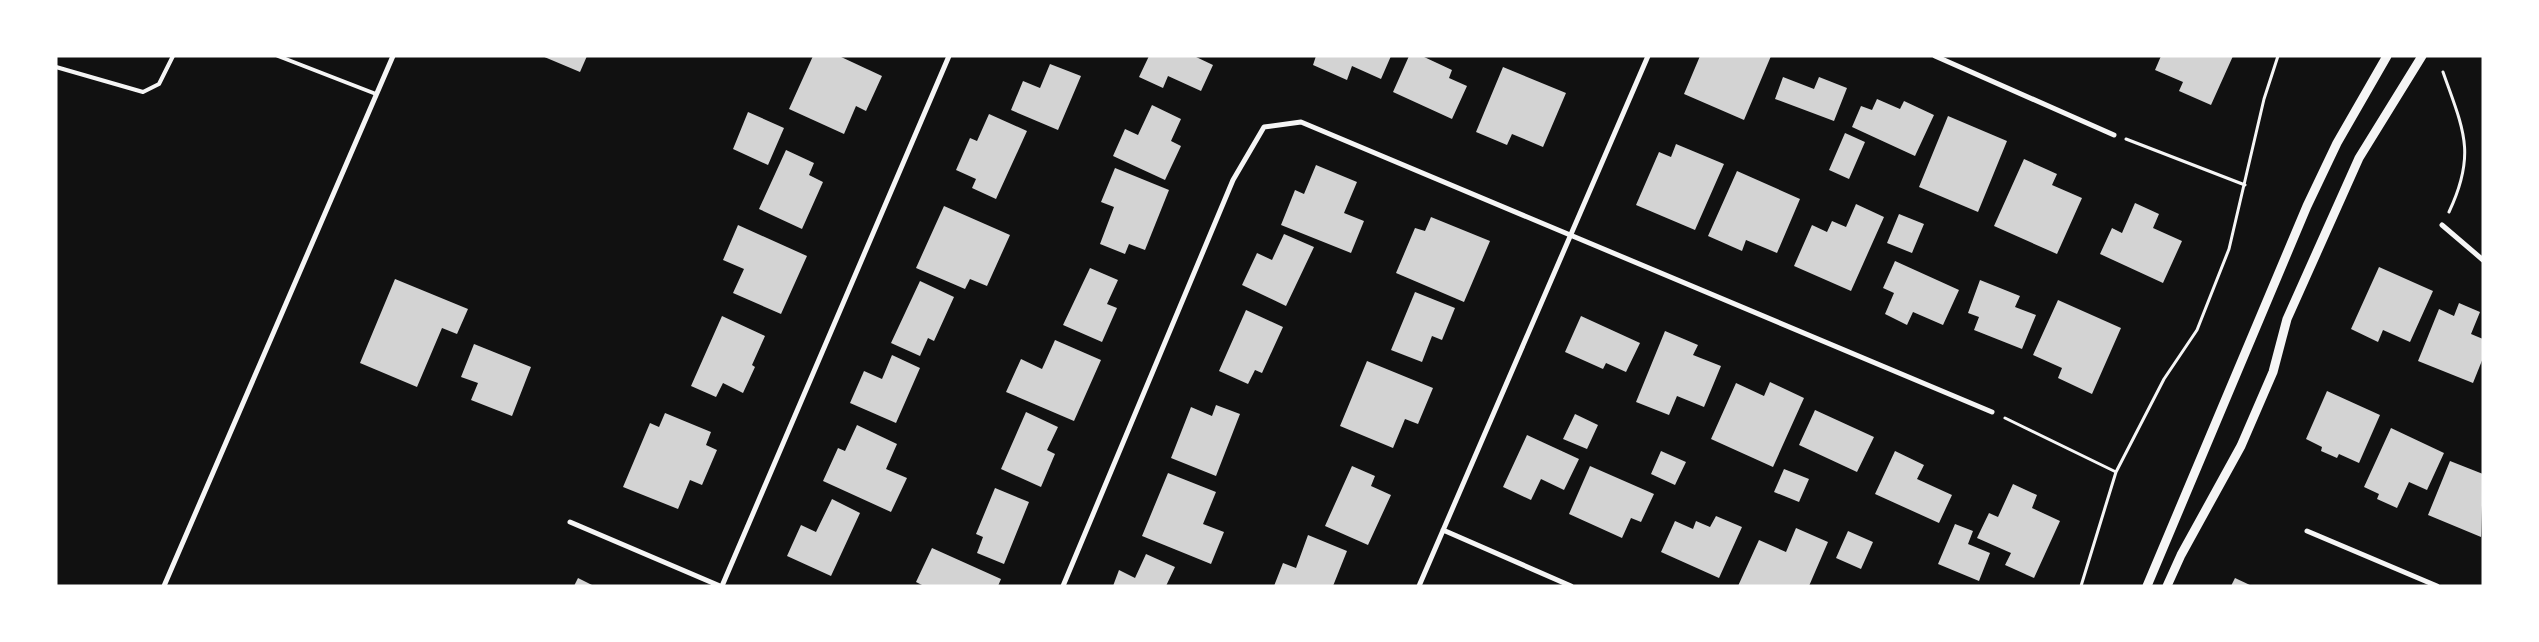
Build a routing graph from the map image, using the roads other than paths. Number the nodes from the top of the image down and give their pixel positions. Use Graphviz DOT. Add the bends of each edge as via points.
graph roads {
  1 [pos="173,56"];
  2 [pos="278,56"];
  3 [pos="393,56"];
  4 [pos="950,56"];
  5 [pos="1648,56"];
  6 [pos="1935,56"];
  7 [pos="2387,56"];
  8 [pos="2422,56"];
  9 [pos="56,67"];
  10 [pos="376,94"];
  11 [pos="2114,135"];
  12 [pos="2442,225"];
  13 [pos="1570,236"];
  14 [pos="2483,260"];
  15 [pos="1992,412"];
  16 [pos="570,522"];
  17 [pos="1443,530"];
  18 [pos="2307,531"];
  19 [pos="164,586"];
  20 [pos="721,586"];
  21 [pos="1063,586"];
  22 [pos="1419,586"];
  23 [pos="1571,586"];
  24 [pos="2147,586"];
  25 [pos="2168,586"];
  26 [pos="2437,586"];
  1 -- 9 [label="lane" via="159,84 144,92"];
  2 -- 10 [label="lane"];
  3 -- 10 [label="street"];
  4 -- 20 [label="street"];
  5 -- 13 [label="street"];
  6 -- 11 [label="street"];
  7 -- 24 [label="street" via="2337,143 2307,206"];
  8 -- 25 [label="street" via="2359,158 2287,319 2273,372 2241,446 2180,555"];
  10 -- 19 [label="street"];
  12 -- 14 [label="street"];
  13 -- 15 [label="street"];
  13 -- 17 [label="street"];
  13 -- 21 [label="street" via="1301,122 1264,127 1233,180"];
  16 -- 20 [label="street"];
  17 -- 22 [label="street"];
  17 -- 23 [label="street"];
  18 -- 26 [label="street"];
}
